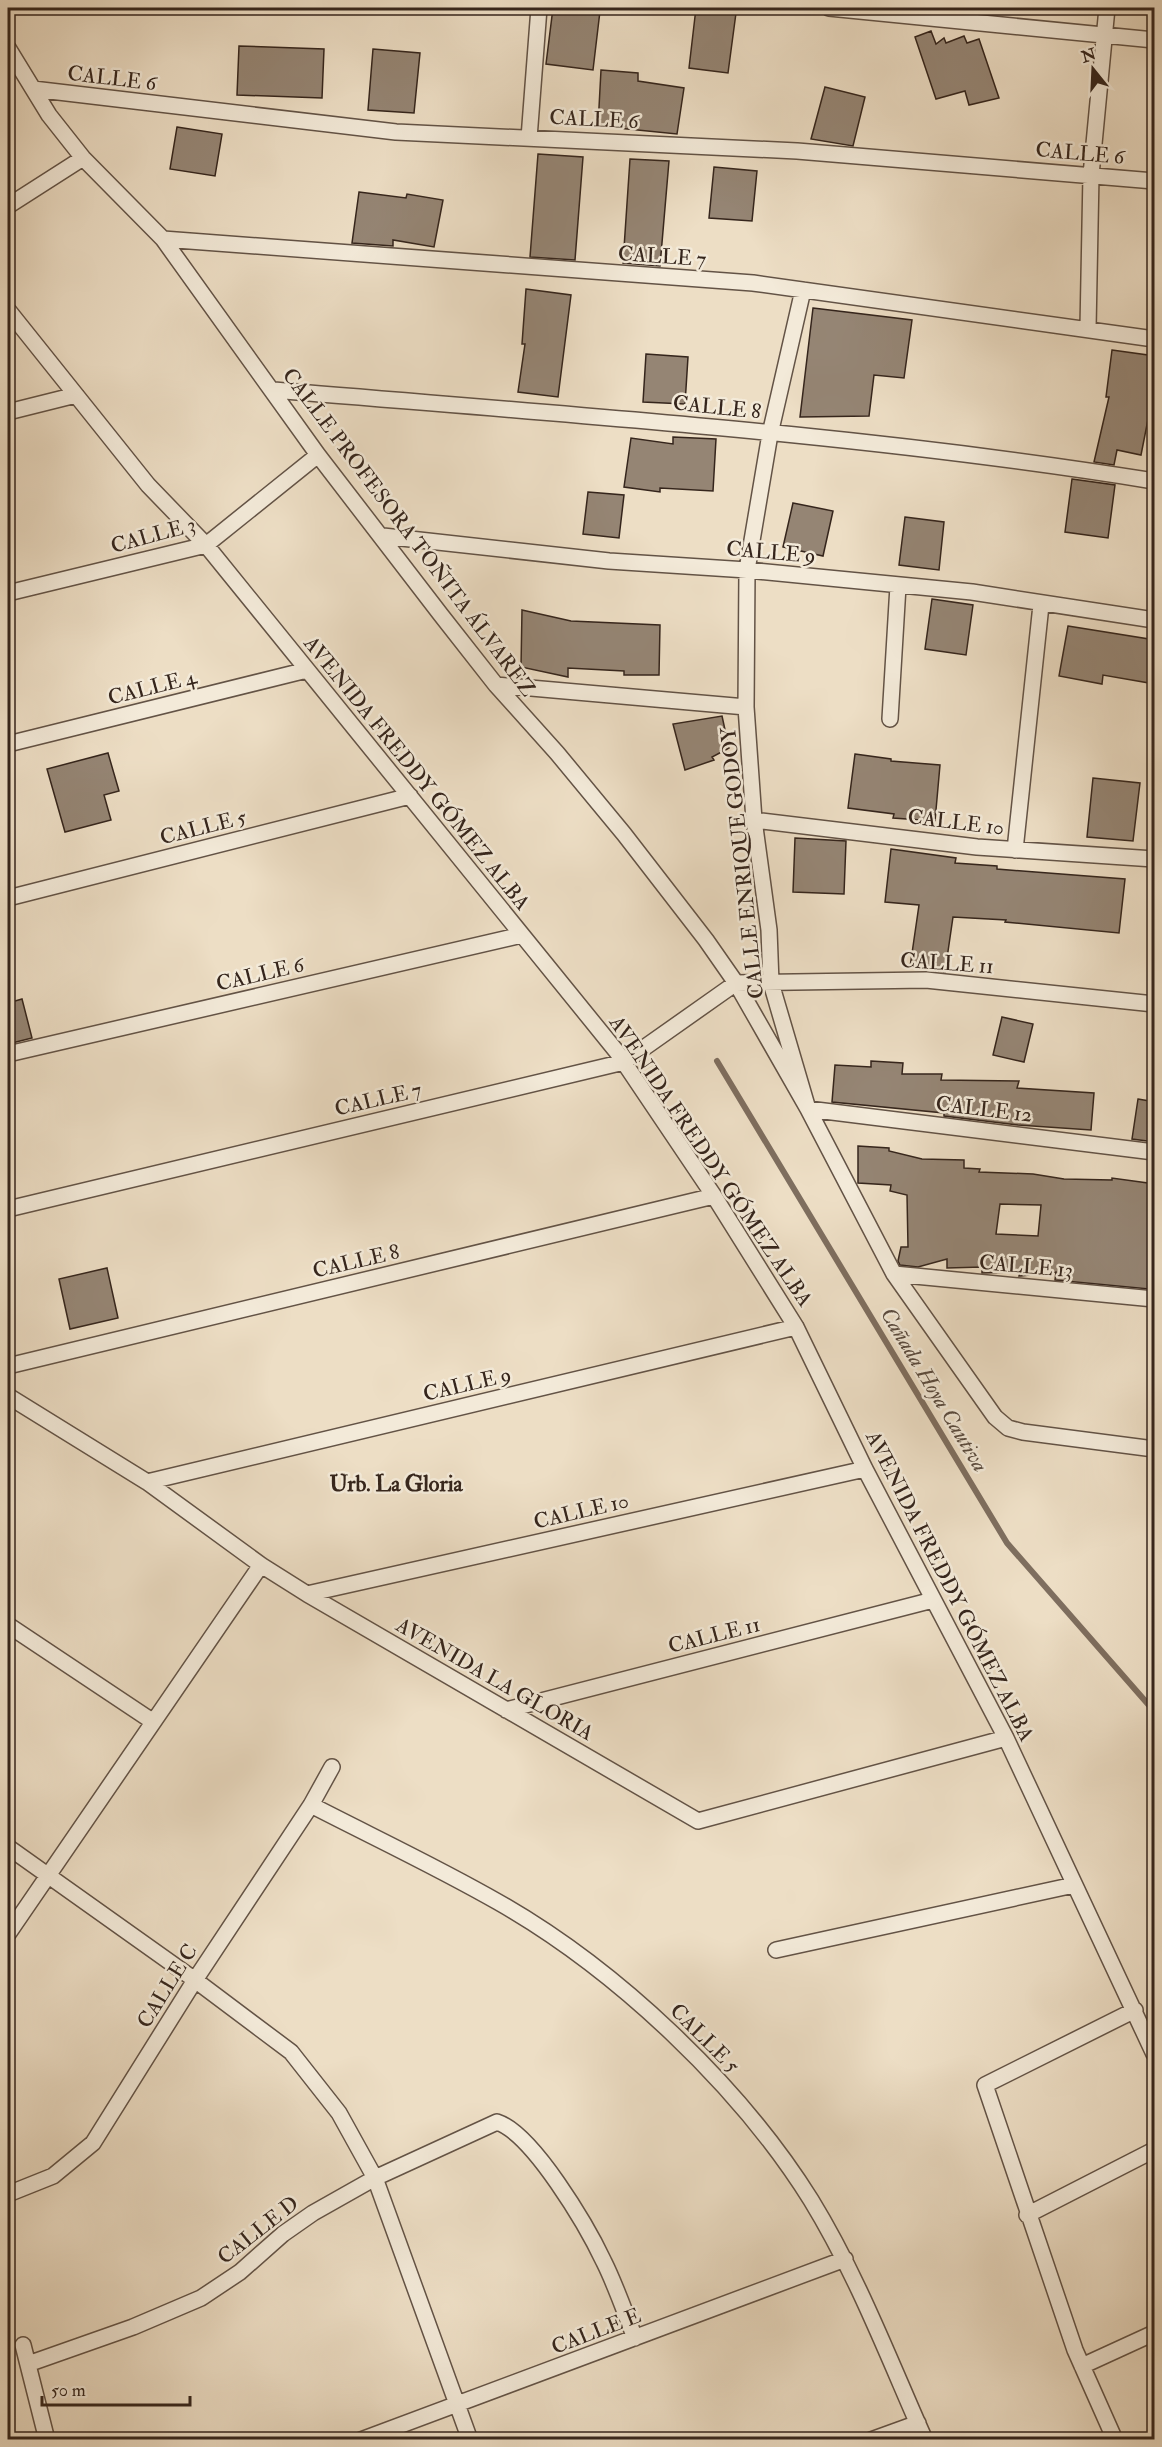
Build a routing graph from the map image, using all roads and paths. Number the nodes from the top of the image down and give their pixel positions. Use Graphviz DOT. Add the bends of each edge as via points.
graph roads {
  1 [pos="538,8"];
  2 [pos="829,8"];
  3 [pos="1107,8"];
  4 [pos="1106,35"];
  5 [pos="1155,40"];
  6 [pos="8,48"];
  7 [pos="33,89"];
  8 [pos="529,138"];
  9 [pos="83,158"];
  10 [pos="1091,175"];
  11 [pos="1155,181"];
  12 [pos="8,206"];
  13 [pos="163,239"];
  14 [pos="802,290"];
  15 [pos="8,310"];
  16 [pos="1088,328"];
  17 [pos="1155,339"];
  18 [pos="274,390"];
  19 [pos="76,395"];
  20 [pos="8,412"];
  21 [pos="770,434"];
  22 [pos="318,455"];
  23 [pos="1155,481"];
  24 [pos="383,536"];
  25 [pos="206,545"];
  26 [pos="747,570"];
  27 [pos="898,586"];
  28 [pos="8,593"];
  29 [pos="1041,604"];
  30 [pos="1155,620"];
  31 [pos="307,670"];
  32 [pos="496,685"];
  33 [pos="746,707"];
  34 [pos="890,719"];
  35 [pos="8,744"];
  36 [pos="410,796"];
  37 [pos="754,820"];
  38 [pos="1015,850"];
  39 [pos="1155,859"];
  40 [pos="8,898"];
  41 [pos="522,935"];
  42 [pos="771,982"];
  43 [pos="736,983"];
  44 [pos="1155,1004"];
  45 [pos="8,1054"];
  46 [pos="624,1062"];
  47 [pos="808,1109"];
  48 [pos="1155,1152"];
  49 [pos="714,1196"];
  50 [pos="8,1209"];
  51 [pos="894,1274"];
  52 [pos="1155,1299"];
  53 [pos="796,1327"];
  54 [pos="8,1366"];
  55 [pos="8,1396"];
  56 [pos="1155,1449"];
  57 [pos="865,1469"];
  58 [pos="147,1482"];
  59 [pos="261,1565"];
  60 [pos="307,1594"];
  61 [pos="933,1600"];
  62 [pos="8,1624"];
  63 [pos="506,1710"];
  64 [pos="152,1721"];
  65 [pos="1005,1738"];
  66 [pos="332,1767"];
  67 [pos="310,1805"];
  68 [pos="8,1847"];
  69 [pos="48,1877"];
  70 [pos="1074,1885"];
  71 [pos="8,1934"];
  72 [pos="776,1950"];
  73 [pos="195,1980"];
  74 [pos="1135,2010"];
  75 [pos="1155,2054"];
  76 [pos="1155,2150"];
  77 [pos="375,2178"];
  78 [pos="8,2194"];
  79 [pos="1027,2215"];
  80 [pos="844,2259"];
  81 [pos="1155,2333"];
  82 [pos="635,2338"];
  83 [pos="23,2345"];
  84 [pos="28,2364"];
  85 [pos="1082,2366"];
  86 [pos="458,2405"];
  87 [pos="918,2423"];
  88 [pos="46,2439"];
  89 [pos="361,2439"];
  90 [pos="471,2439"];
  91 [pos="871,2439"];
  92 [pos="925,2439"];
  93 [pos="1115,2439"];
  1 -- 8 [label="street"];
  2 -- 4 [label="street"];
  3 -- 4 [label="street"];
  4 -- 5 [label="street"];
  4 -- 10 [label="street"];
  6 -- 7 [label="street, CALLE PROFESORA TOÑITA ÁLVAREZ"];
  7 -- 8 [label="street, CALLE 6" via="396,132"];
  7 -- 9 [label="street, CALLE PROFESORA TOÑITA ÁLVAREZ"];
  8 -- 10 [label="street, CALLE 6" via="797,151"];
  9 -- 12 [label="street"];
  9 -- 13 [label="street, CALLE PROFESORA TOÑITA ÁLVAREZ"];
  10 -- 11 [label="street, CALLE 6"];
  10 -- 16 [label="street"];
  13 -- 14 [label="street, CALLE 7" via="753,283"];
  13 -- 18 [label="street, CALLE PROFESORA TOÑITA ÁLVAREZ"];
  14 -- 16 [label="street, CALLE 7"];
  14 -- 21 [label="street, CALLE ENRIQUE GODOY"];
  15 -- 19 [label="street, AVENIDA FREDDY GÓMEZ ALBA"];
  16 -- 17 [label="street, CALLE 7"];
  18 -- 21 [label="street, CALLE 8"];
  18 -- 22 [label="street, CALLE PROFESORA TOÑITA ÁLVAREZ"];
  19 -- 20 [label="street"];
  19 -- 25 [label="street, AVENIDA FREDDY GÓMEZ ALBA" via="148,485"];
  21 -- 23 [label="street, CALLE 8" via="921,448"];
  21 -- 26 [label="street, CALLE ENRIQUE GODOY"];
  22 -- 24 [label="street, CALLE PROFESORA TOÑITA ÁLVAREZ"];
  22 -- 25 [label="street, CALLE 3"];
  24 -- 26 [label="street, CALLE 9" via="609,561"];
  24 -- 32 [label="street, CALLE PROFESORA TOÑITA ÁLVAREZ"];
  25 -- 28 [label="street, CALLE 3"];
  25 -- 31 [label="street, AVENIDA FREDDY GÓMEZ ALBA"];
  26 -- 27 [label="street, CALLE 9"];
  26 -- 33 [label="street, CALLE ENRIQUE GODOY"];
  27 -- 29 [label="street, CALLE 9" via="972,592"];
  27 -- 34 [label="street"];
  29 -- 30 [label="street, CALLE 9"];
  29 -- 38 [label="street"];
  31 -- 35 [label="street, CALLE 4"];
  31 -- 36 [label="street, AVENIDA FREDDY GÓMEZ ALBA"];
  32 -- 33 [label="street"];
  32 -- 43 [label="street, CALLE PROFESORA TOÑITA ÁLVAREZ" via="624,834"];
  33 -- 37 [label="street, CALLE ENRIQUE GODOY"];
  36 -- 40 [label="street, CALLE 5"];
  36 -- 41 [label="street, AVENIDA FREDDY GÓMEZ ALBA"];
  37 -- 38 [label="street, CALLE 10"];
  37 -- 42 [label="street, CALLE ENRIQUE GODOY" via="769,930"];
  38 -- 39 [label="street, CALLE 10"];
  41 -- 45 [label="street, CALLE 6"];
  41 -- 46 [label="street, AVENIDA FREDDY GÓMEZ ALBA"];
  42 -- 43 [label="street, CALLE 11"];
  42 -- 44 [label="street, CALLE 11" via="926,980"];
  42 -- 47 [label="street, CALLE ENRIQUE GODOY"];
  43 -- 46 [label="street, CALLE 7"];
  43 -- 47 [label="street, CALLE PROFESORA TOÑITA ÁLVAREZ"];
  46 -- 49 [label="street, AVENIDA FREDDY GÓMEZ ALBA"];
  46 -- 50 [label="street, CALLE 7"];
  47 -- 48 [label="street, CALLE 12"];
  47 -- 51 [label="street, CALLE ENRIQUE GODOY"];
  49 -- 53 [label="street, AVENIDA FREDDY GÓMEZ ALBA"];
  49 -- 54 [label="street, CALLE 8"];
  51 -- 52 [label="street, CALLE 13"];
  51 -- 56 [label="street, CALLE ENRIQUE GODOY" via="995,1417 1008,1428"];
  53 -- 57 [label="street, AVENIDA FREDDY GÓMEZ ALBA"];
  53 -- 58 [label="street, CALLE 9"];
  55 -- 58 [label="street, AVENIDA LA GLORIA"];
  57 -- 60 [label="street, CALLE 10"];
  57 -- 61 [label="street, AVENIDA FREDDY GÓMEZ ALBA"];
  58 -- 59 [label="street, AVENIDA LA GLORIA"];
  59 -- 60 [label="street, AVENIDA LA GLORIA"];
  59 -- 64 [label="street"];
  60 -- 63 [label="street, AVENIDA LA GLORIA"];
  61 -- 63 [label="street, CALLE 11"];
  61 -- 65 [label="street, AVENIDA FREDDY GÓMEZ ALBA"];
  62 -- 64 [label="street"];
  63 -- 65 [label="street, AVENIDA LA GLORIA" via="698,1821"];
  64 -- 69 [label="street"];
  65 -- 70 [label="street, AVENIDA FREDDY GÓMEZ ALBA"];
  66 -- 67 [label="street, CALLE C"];
  67 -- 73 [label="street, CALLE C"];
  67 -- 80 [label="street, CALLE 5" via="499,1902 626,1993 682,2043 768,2138 810,2199"];
  68 -- 69 [label="street"];
  69 -- 71 [label="street"];
  69 -- 73 [label="street"];
  70 -- 72 [label="street"];
  70 -- 74 [label="street, AVENIDA FREDDY GÓMEZ ALBA"];
  73 -- 77 [label="street" via="291,2052 339,2113"];
  73 -- 78 [label="street, CALLE C" via="93,2143 53,2176"];
  74 -- 75 [label="street, AVENIDA FREDDY GÓMEZ ALBA"];
  74 -- 79 [label="street" via="985,2085"];
  76 -- 79 [label="street"];
  77 -- 82 [label="street, CALLE D" via="481,2127 497,2122 509,2126 530,2146 575,2211 604,2260"];
  77 -- 84 [label="street, CALLE D" via="283,2234 240,2272 201,2298"];
  77 -- 86 [label="street"];
  79 -- 85 [label="street"];
  80 -- 82 [label="street, CALLE E"];
  80 -- 87 [label="street, CALLE 5"];
  81 -- 85 [label="street"];
  82 -- 86 [label="street, CALLE E"];
  83 -- 84 [label="street"];
  84 -- 88 [label="street"];
  85 -- 93 [label="street"];
  86 -- 89 [label="street, CALLE E"];
  86 -- 90 [label="street"];
  87 -- 91 [label="street"];
  87 -- 92 [label="street, CALLE 5"];
}
